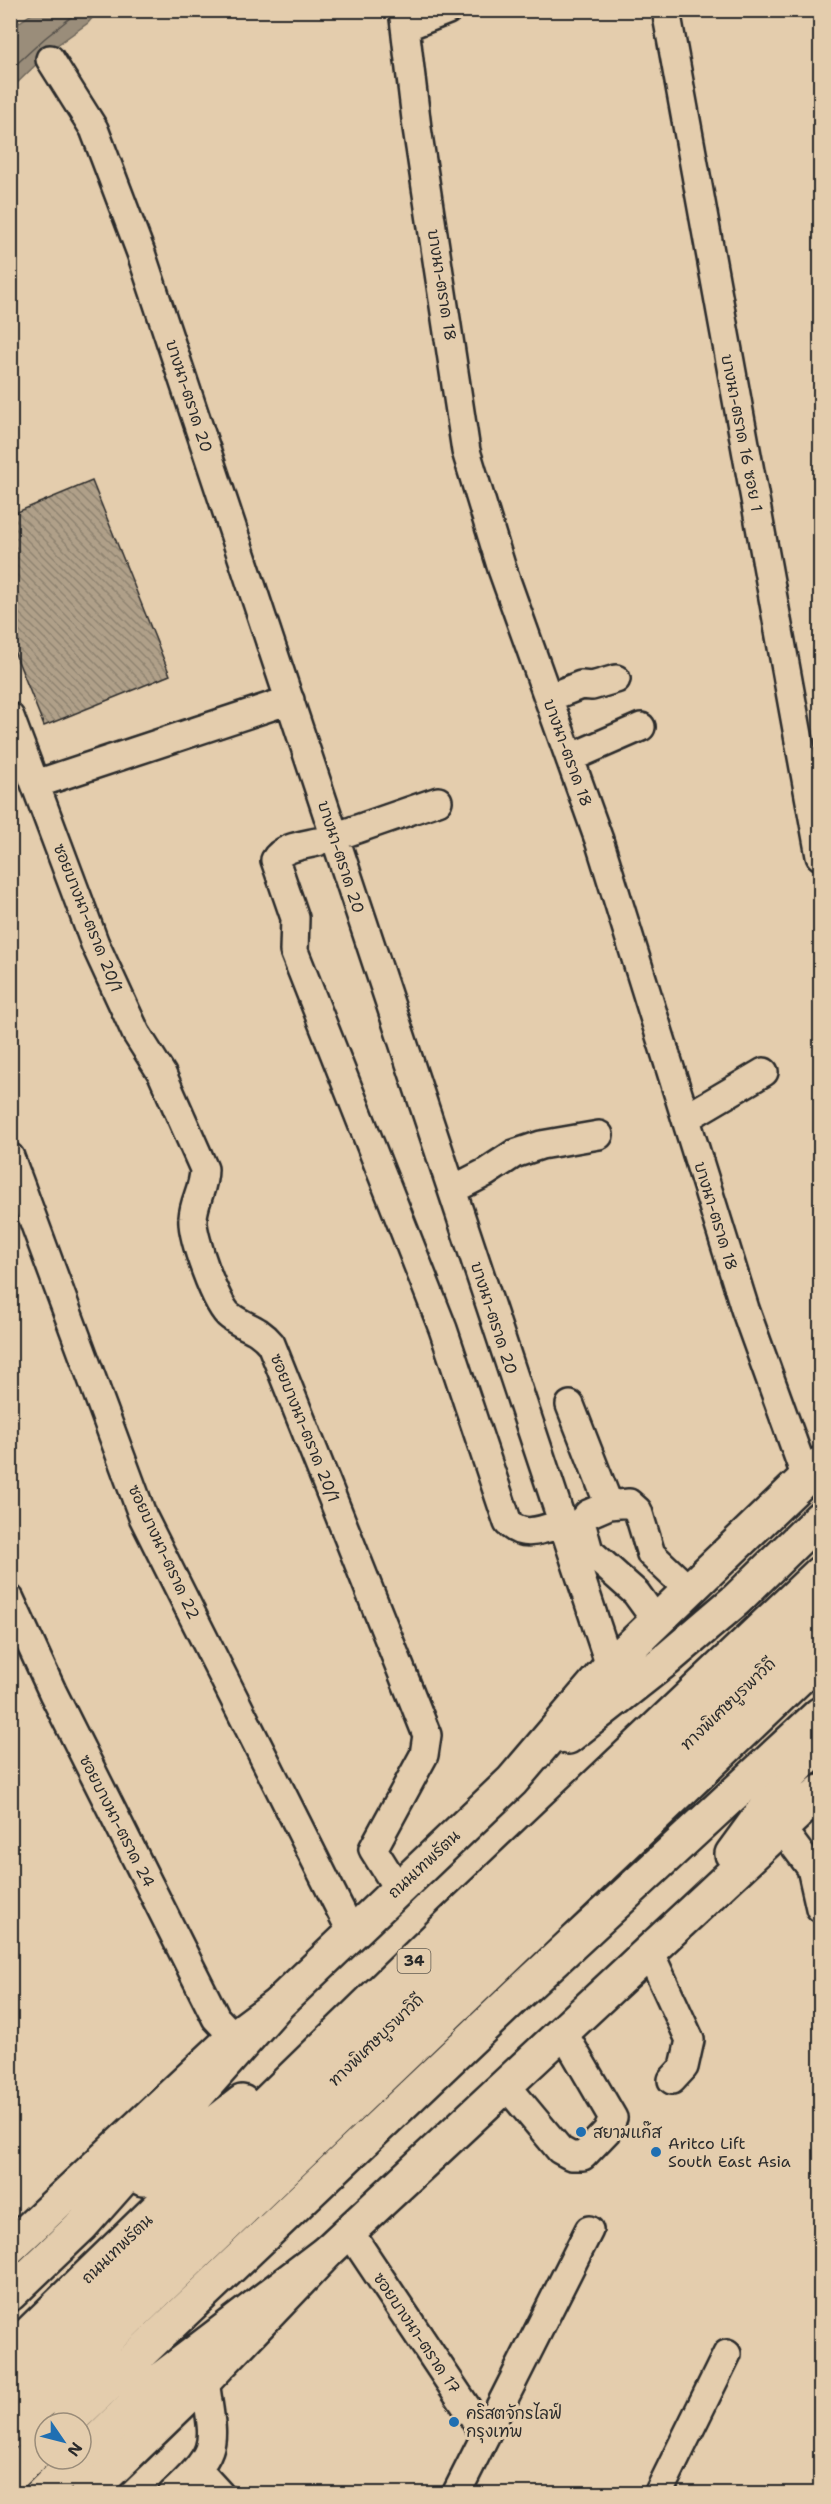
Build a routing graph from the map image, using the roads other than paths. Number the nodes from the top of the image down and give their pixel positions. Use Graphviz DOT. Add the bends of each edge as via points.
graph roads {
  1 [pos="448,10"];
  2 [pos="666,10"];
  3 [pos="404,19"];
  4 [pos="50,59"];
  5 [pos="616,679"];
  6 [pos="549,698"];
  7 [pos="290,700"];
  8 [pos="10,717"];
  9 [pos="640,727"];
  10 [pos="570,758"];
  11 [pos="36,784"];
  12 [pos="438,801"];
  13 [pos="326,839"];
  14 [pos="820,856"];
  15 [pos="764,1072"];
  16 [pos="686,1118"];
  17 [pos="599,1135"];
  18 [pos="10,1157"];
  19 [pos="452,1190"];
  20 [pos="570,1405"];
  21 [pos="813,1471"];
  22 [pos="609,1505"];
  23 [pos="820,1518"];
  24 [pos="563,1523"];
  25 [pos="820,1573"];
  26 [pos="690,1591"];
  27 [pos="10,1599"];
  28 [pos="820,1616"];
  29 [pos="657,1622"];
  30 [pos="820,1658"];
  31 [pos="610,1666"];
  32 [pos="820,1714"];
  33 [pos="820,1743"];
  34 [pos="512,1781"];
  35 [pos="820,1792"];
  36 [pos="781,1828"];
  37 [pos="398,1889"];
  38 [pos="820,1908"];
  39 [pos="685,1918"];
  40 [pos="352,1933"];
  41 [pos="649,1951"];
  42 [pos="370,2003"];
  43 [pos="277,2005"];
  44 [pos="563,2032"];
  45 [pos="234,2037"];
  46 [pos="672,2080"];
  47 [pos="505,2085"];
  48 [pos="347,2156"];
  49 [pos="82,2225"];
  50 [pos="589,2230"];
  51 [pos="339,2241"];
  52 [pos="10,2247"];
  53 [pos="10,2294"];
  54 [pos="10,2352"];
  55 [pos="727,2354"];
  56 [pos="162,2378"];
  57 [pos="205,2380"];
  58 [pos="10,2391"];
  59 [pos="80,2411"];
  60 [pos="10,2432"];
  61 [pos="485,2435"];
  62 [pos="93,2444"];
  63 [pos="33,2455"];
  64 [pos="198,2470"];
  65 [pos="65,2471"];
  66 [pos="10,2477"];
  67 [pos="42,2493"];
  68 [pos="87,2493"];
  69 [pos="172,2493"];
  70 [pos="220,2493"];
  71 [pos="456,2493"];
  72 [pos="658,2493"];
  1 -- 3 [label="street"];
  2 -- 14 [label="street, บางนา-ตราด 16 ซอย 1"];
  3 -- 6 [label="street, บางนา-ตราด 18" via="466,451 502,569"];
  4 -- 7 [label="street, บางนา-ตราด 20" via="94,129 141,253"];
  5 -- 6 [label="street" via="581,685"];
  6 -- 10 [label="street, บางนา-ตราด 18"];
  7 -- 11 [label="street"];
  7 -- 13 [label="street, บางนา-ตราด 20"];
  8 -- 11 [label="street, ซอยบางนา-ตราด 20/1"];
  9 -- 10 [label="street"];
  10 -- 16 [label="street, บางนา-ตราด 18"];
  11 -- 37 [label="street, ซอยบางนา-ตราด 20/1" via="95,944 136,1033 162,1074 204,1169 204,1184 192,1216 193,1233 220,1305 271,1344 427,1735 424,1755 373,1849"];
  12 -- 13 [label="street"];
  13 -- 19 [label="street, บางนา-ตราด 20"];
  13 -- 24 [label="street" via="278,854 275,860 295,918 294,951 443,1329 508,1523 526,1533"];
  15 -- 16 [label="street"];
  16 -- 21 [label="street, บางนา-ตราด 18" via="746,1310"];
  17 -- 19 [label="street" via="513,1154"];
  18 -- 40 [label="street, ซอยบางนา-ตราด 22" via="144,1518"];
  19 -- 24 [label="street, บางนา-ตราด 20"];
  20 -- 22 [label="street"];
  21 -- 26 [label="main road, ถนนเทพรัตน"];
  22 -- 26 [label="street" via="629,1503 638,1511 651,1554"];
  22 -- 29 [label="street" via="588,1514 581,1522 589,1551 636,1593"];
  23 -- 34 [label="main road" via="736,1600 667,1659"];
  24 -- 31 [label="street, บางนา-ตราด 20"];
  25 -- 42 [label="main road, ถนนเทพรัตน / 34"];
  26 -- 29 [label="main road, ถนนเทพรัตน"];
  27 -- 45 [label="street, ซอยบางนา-ตราด 24" via="216,2018"];
  28 -- 58 [label="main road, ทางพิเศษบูรพาวิถี"];
  29 -- 31 [label="main road, ถนนเทพรัตน"];
  30 -- 60 [label="main road, ทางพิเศษบูรพาวิถี"];
  31 -- 34 [label="main road, ถนนเทพรัตน"];
  32 -- 48 [label="main road"];
  33 -- 39 [label="main road" via="789,1776"];
  34 -- 37 [label="main road, ถนนเทพรัตน"];
  35 -- 36 [label="main road"];
  36 -- 38 [label="street" via="811,1868"];
  36 -- 39 [label="main road"];
  37 -- 40 [label="main road, ถนนเทพรัตน"];
  39 -- 41 [label="main road"];
  40 -- 43 [label="main road, ถนนเทพรัตน"];
  41 -- 44 [label="main road"];
  41 -- 46 [label="street" via="690,2040 684,2067"];
  42 -- 49 [label="main road"];
  42 -- 54 [label="main road, ถนนเทพรัตน / 34"];
  43 -- 45 [label="main road, ถนนเทพรัตน"];
  43 -- 49 [label="main road"];
  44 -- 47 [label="main road"];
  44 -- 47 [label="street" via="613,2118 607,2131 583,2156 571,2156 560,2150"];
  45 -- 52 [label="main road, ถนนเทพรัตน"];
  47 -- 51 [label="main road"];
  48 -- 56 [label="main road"];
  48 -- 59 [label="main road"];
  49 -- 53 [label="main road"];
  50 -- 61 [label="street"];
  51 -- 56 [label="main road"];
  51 -- 57 [label="main road"];
  51 -- 61 [label="street, ซอยบางนา-ตราด 17"];
  55 -- 72 [label="street"];
  56 -- 62 [label="main road"];
  57 -- 64 [label="street" via="213,2439"];
  57 -- 68 [label="main road"];
  61 -- 71 [label="street"];
  63 -- 66 [label="main road"];
  64 -- 69 [label="street"];
  64 -- 70 [label="street"];
  65 -- 67 [label="main road"];
}
